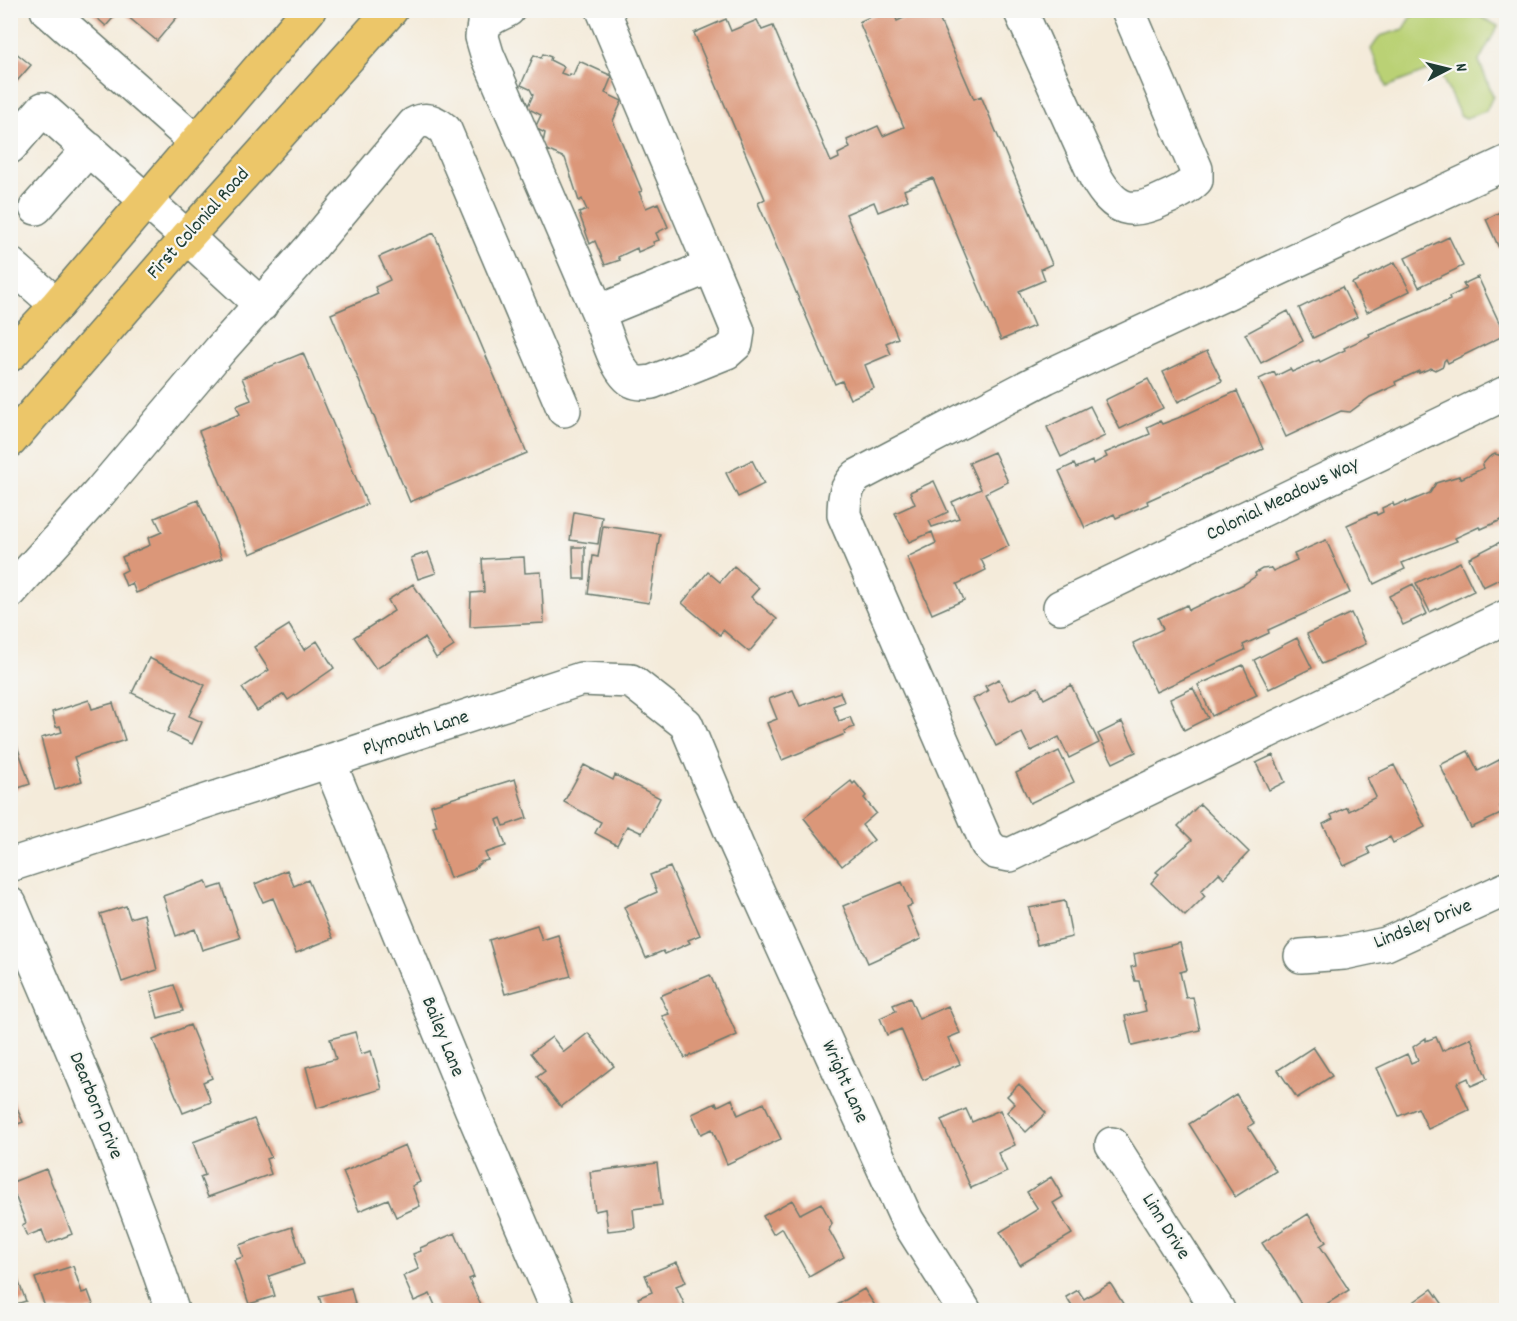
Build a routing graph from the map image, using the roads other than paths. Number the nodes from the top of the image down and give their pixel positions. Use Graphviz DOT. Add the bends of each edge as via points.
graph roads {
  1 [pos="48,10"];
  2 [pos="391,10"];
  3 [pos="508,10"];
  4 [pos="603,10"];
  5 [pos="1020,10"];
  6 [pos="1128,10"];
  7 [pos="297,14"];
  8 [pos="195,142"];
  9 [pos="10,147"];
  10 [pos="88,149"];
  11 [pos="1506,163"];
  12 [pos="146,200"];
  13 [pos="36,208"];
  14 [pos="187,237"];
  15 [pos="10,264"];
  16 [pos="711,266"];
  17 [pos="57,305"];
  18 [pos="261,305"];
  19 [pos="598,312"];
  20 [pos="10,356"];
  21 [pos="1506,393"];
  22 [pos="564,410"];
  23 [pos="10,441"];
  24 [pos="10,592"];
  25 [pos="1060,607"];
  26 [pos="1506,617"];
  27 [pos="329,762"];
  28 [pos="737,846"];
  29 [pos="10,865"];
  30 [pos="1506,889"];
  31 [pos="10,904"];
  32 [pos="1301,956"];
  33 [pos="1112,1144"];
  34 [pos="172,1311"];
  35 [pos="558,1311"];
  36 [pos="964,1311"];
  37 [pos="1218,1311"];
  1 -- 8 [label="street"];
  2 -- 14 [label="main road, First Colonial Road"];
  3 -- 19 [label="street" via="484,24 482,38"];
  4 -- 16 [label="street"];
  5 -- 6 [label="street" via="1096,178 1118,206 1134,209 1151,206 1189,187 1196,180 1196,169"];
  7 -- 8 [label="main road"];
  8 -- 12 [label="main road"];
  9 -- 10 [label="street" via="44,110"];
  10 -- 12 [label="street"];
  10 -- 13 [label="street"];
  11 -- 26 [label="street" via="1046,377 857,476 844,498 844,515 987,844 996,852 1010,855"];
  12 -- 14 [label="street"];
  12 -- 17 [label="main road"];
  14 -- 18 [label="street"];
  14 -- 23 [label="main road, First Colonial Road"];
  15 -- 17 [label="street"];
  16 -- 19 [label="street"];
  16 -- 19 [label="street" via="738,331 736,344 727,352 640,384 630,380 619,366"];
  17 -- 20 [label="main road"];
  18 -- 22 [label="street" via="414,124 421,119 436,122 445,130"];
  18 -- 24 [label="street"];
  21 -- 25 [label="street, Colonial Meadows Way"];
  27 -- 28 [label="street, Plymouth Lane" via="581,679 631,681 686,724"];
  27 -- 29 [label="street, Plymouth Lane"];
  27 -- 35 [label="street, Bailey Lane"];
  28 -- 36 [label="street, Wright Lane" via="907,1220"];
  30 -- 32 [label="street, Lindsley Drive" via="1386,944 1344,953"];
  31 -- 34 [label="street, Dearborn Drive" via="101,1119"];
  33 -- 37 [label="street, Linn Drive"];
}
